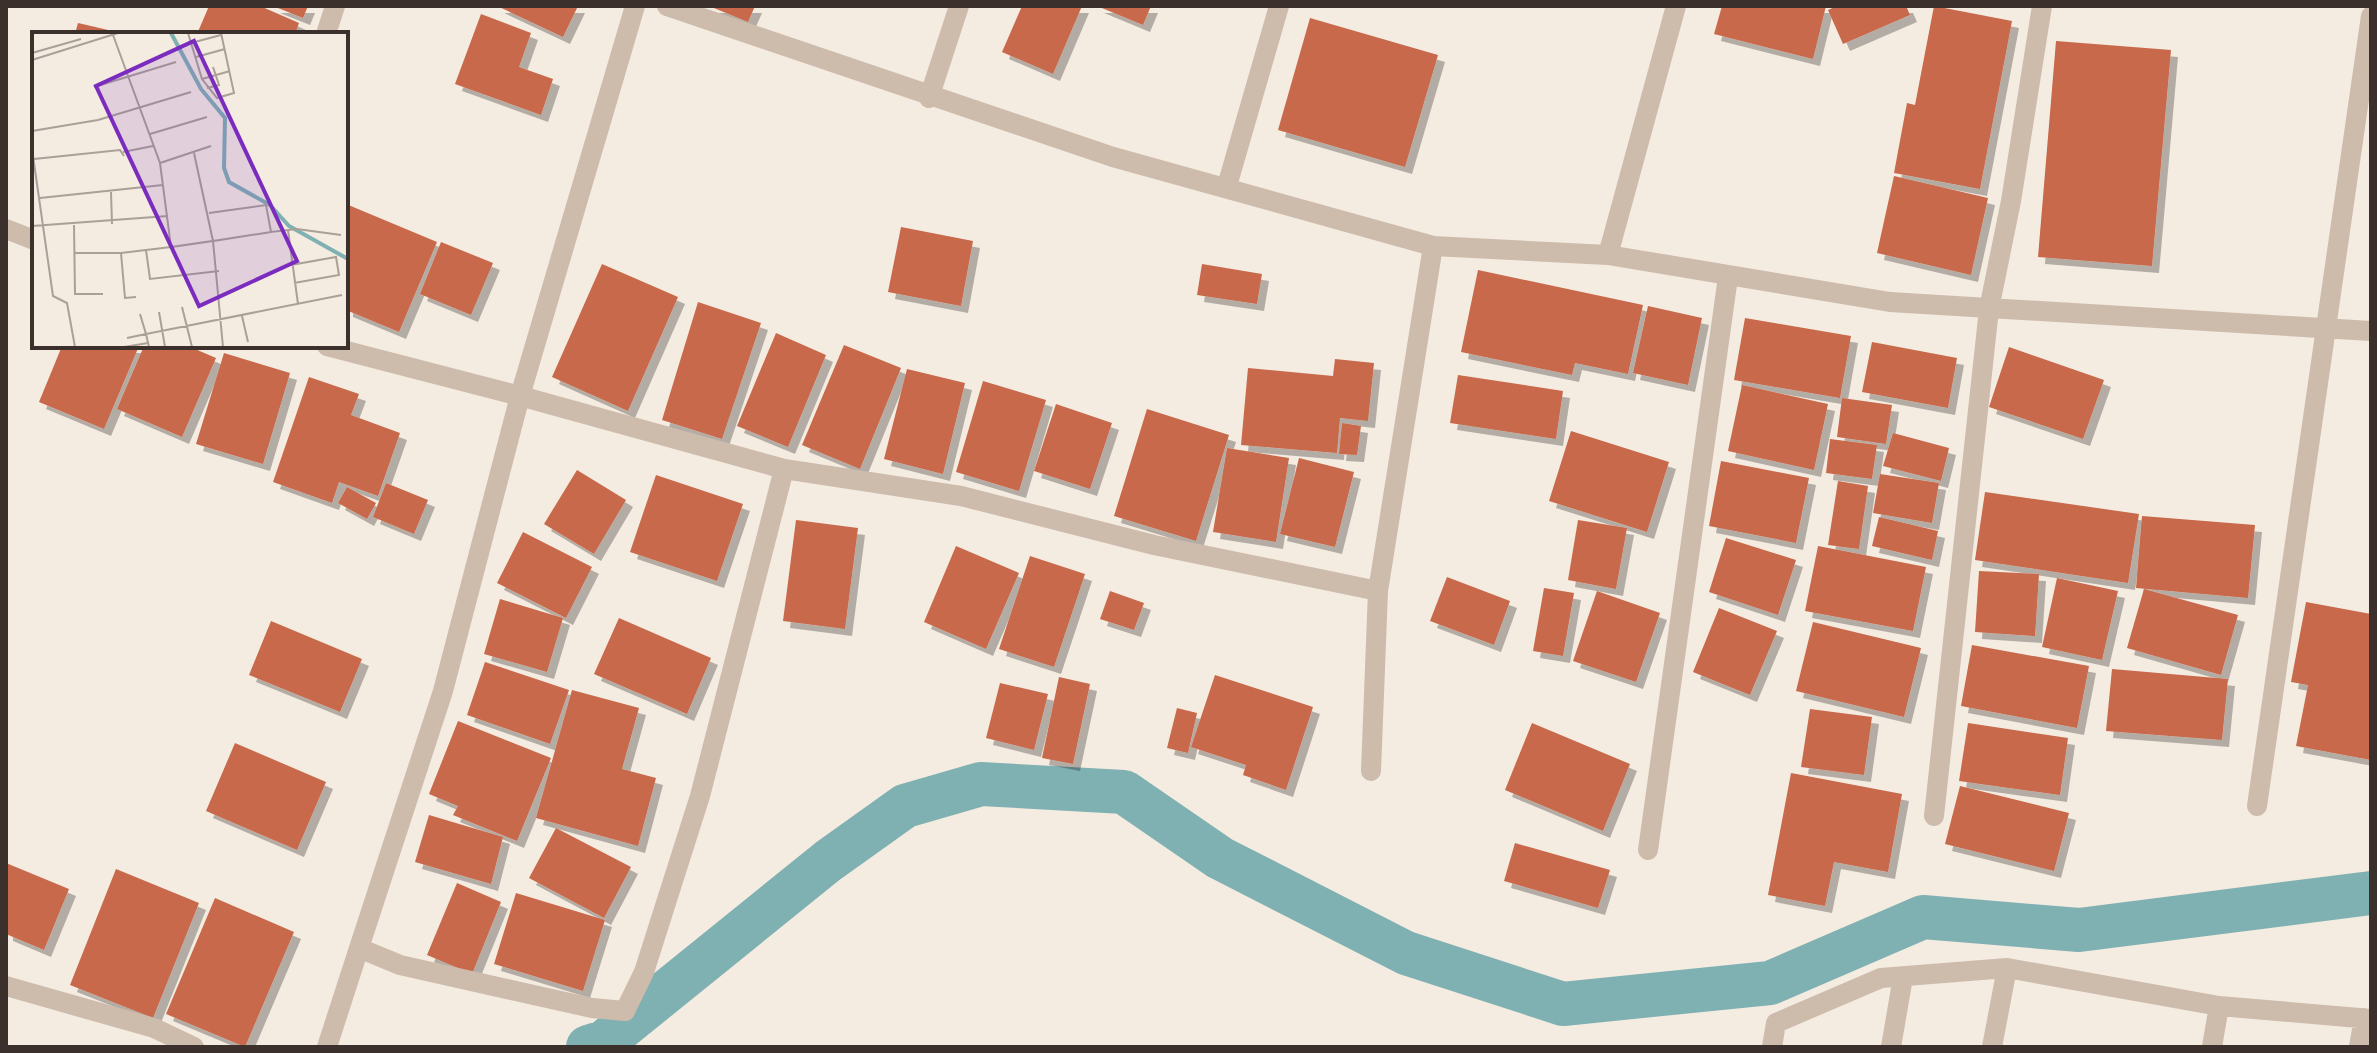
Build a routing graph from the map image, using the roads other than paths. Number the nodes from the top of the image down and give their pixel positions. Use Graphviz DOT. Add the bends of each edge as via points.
graph roads {
  1 [pos="335,6"];
  2 [pos="635,6"];
  3 [pos="667,6"];
  4 [pos="959,6"];
  5 [pos="1279,6"];
  6 [pos="1676,6"];
  7 [pos="2042,6"];
  8 [pos="2371,16"];
  9 [pos="327,32"];
  10 [pos="929,98"];
  11 [pos="1227,186"];
  12 [pos="6,229"];
  13 [pos="32,239"];
  14 [pos="1433,246"];
  15 [pos="1608,255"];
  16 [pos="1728,277"];
  17 [pos="1989,309"];
  18 [pos="2328,328"];
  19 [pos="2371,331"];
  20 [pos="335,348"];
  21 [pos="520,396"];
  22 [pos="784,469"];
  23 [pos="1378,591"];
  24 [pos="1371,771"];
  25 [pos="2257,806"];
  26 [pos="1934,816"];
  27 [pos="1648,850"];
  28 [pos="359,948"];
  29 [pos="2007,968"];
  30 [pos="1903,977"];
  31 [pos="6,986"];
  32 [pos="2219,1006"];
  33 [pos="2368,1019"];
  34 [pos="194,1047"];
  35 [pos="327,1047"];
  36 [pos="1772,1047"];
  37 [pos="1891,1047"];
  38 [pos="1992,1047"];
  39 [pos="2212,1047"];
  40 [pos="2359,1047"];
  1 -- 9 [label="street"];
  2 -- 21 [label="street"];
  3 -- 10 [label="street"];
  4 -- 10 [label="street"];
  5 -- 11 [label="street"];
  6 -- 15 [label="street"];
  7 -- 17 [label="street"];
  8 -- 18 [label="street"];
  10 -- 11 [label="street" via="1113,157"];
  11 -- 14 [label="street"];
  12 -- 13 [label="street"];
  14 -- 15 [label="street"];
  14 -- 23 [label="street"];
  15 -- 16 [label="street"];
  16 -- 17 [label="street" via="1890,302"];
  16 -- 27 [label="street"];
  17 -- 18 [label="street"];
  17 -- 26 [label="street"];
  18 -- 19 [label="street"];
  18 -- 25 [label="street"];
  20 -- 21 [label="street"];
  21 -- 22 [label="street"];
  21 -- 28 [label="street" via="443,691"];
  22 -- 23 [label="street" via="961,496 1154,545"];
  22 -- 28 [label="street" via="700,796 644,972 625,1011 400,965"];
  23 -- 24 [label="street"];
  28 -- 35 [label="street"];
  29 -- 30 [label="street"];
  29 -- 32 [label="street"];
  29 -- 38 [label="street"];
  30 -- 36 [label="street" via="1881,978 1776,1023"];
  30 -- 37 [label="street"];
  31 -- 34 [label="street" via="154,1028"];
  32 -- 33 [label="street"];
  32 -- 39 [label="street"];
  33 -- 40 [label="street"];
}
